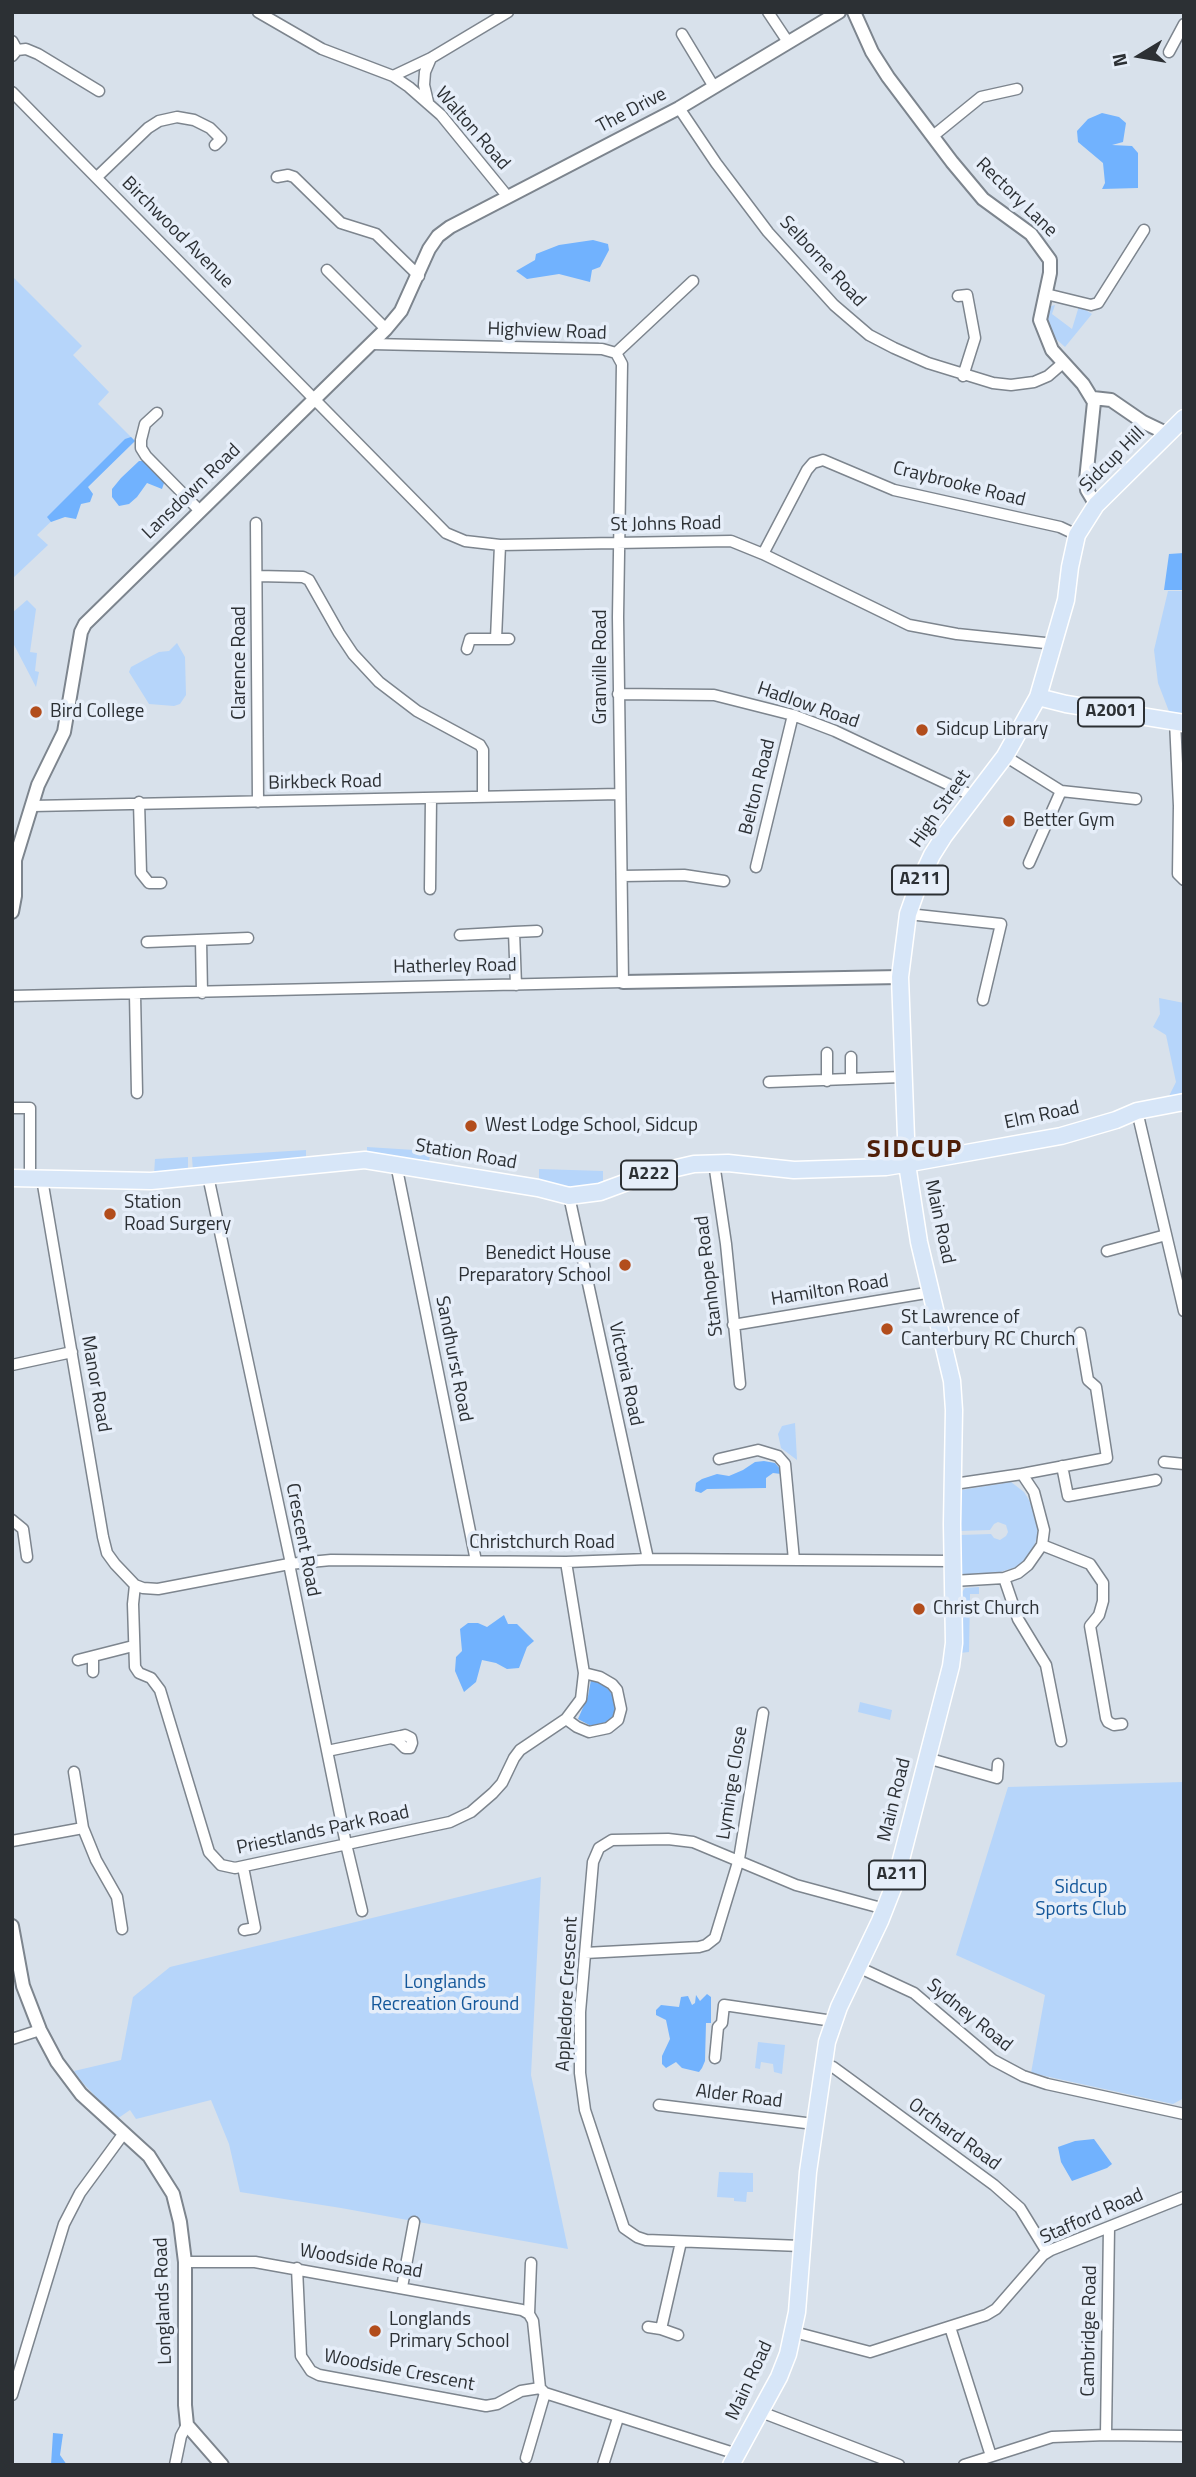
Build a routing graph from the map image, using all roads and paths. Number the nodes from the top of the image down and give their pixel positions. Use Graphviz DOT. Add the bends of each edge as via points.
graph roads {
  1 [pos="258,12"];
  2 [pos="508,12"];
  3 [pos="768,12"];
  4 [pos="839,12"];
  5 [pos="854,12"];
  6 [pos="1184,24"];
  7 [pos="681,34"];
  8 [pos="788,42"];
  9 [pos="14,49"];
  10 [pos="1169,52"];
  11 [pos="431,58"];
  12 [pos="393,76"];
  13 [pos="714,87"];
  14 [pos="1017,89"];
  15 [pos="99,91"];
  16 [pos="12,92"];
  17 [pos="428,102"];
  18 [pos="679,108"];
  19 [pos="230,132"];
  20 [pos="933,136"];
  21 [pos="97,177"];
  22 [pos="277,177"];
  23 [pos="508,197"];
  24 [pos="1144,230"];
  25 [pos="438,236"];
  26 [pos="327,270"];
  27 [pos="419,276"];
  28 [pos="694,281"];
  29 [pos="1045,295"];
  30 [pos="958,296"];
  31 [pos="386,329"];
  32 [pos="371,344"];
  33 [pos="616,353"];
  34 [pos="1063,363"];
  35 [pos="963,376"];
  36 [pos="1093,398"];
  37 [pos="315,400"];
  38 [pos="157,413"];
  39 [pos="1184,418"];
  40 [pos="1168,434"];
  41 [pos="1097,505"];
  42 [pos="200,511"];
  43 [pos="256,523"];
  44 [pos="1077,535"];
  45 [pos="618,543"];
  46 [pos="500,545"];
  47 [pos="764,554"];
  48 [pos="257,576"];
  49 [pos="496,639"];
  50 [pos="509,639"];
  51 [pos="1055,643"];
  52 [pos="467,649"];
  53 [pos="618,694"];
  54 [pos="1038,697"];
  55 [pos="793,715"];
  56 [pos="1179,722"];
  57 [pos="1005,756"];
  58 [pos="1061,791"];
  59 [pos="620,794"];
  60 [pos="483,797"];
  61 [pos="975,797"];
  62 [pos="430,798"];
  63 [pos="1136,799"];
  64 [pos="139,802"];
  65 [pos="258,802"];
  66 [pos="32,806"];
  67 [pos="1030,863"];
  68 [pos="756,867"];
  69 [pos="622,876"];
  70 [pos="1184,880"];
  71 [pos="724,881"];
  72 [pos="161,883"];
  73 [pos="430,888"];
  74 [pos="12,912"];
  75 [pos="908,914"];
  76 [pos="537,931"];
  77 [pos="514,932"];
  78 [pos="460,935"];
  79 [pos="248,939"];
  80 [pos="201,940"];
  81 [pos="146,942"];
  82 [pos="900,976"];
  83 [pos="623,982"];
  84 [pos="516,985"];
  85 [pos="202,993"];
  86 [pos="135,994"];
  87 [pos="12,996"];
  88 [pos="983,1000"];
  89 [pos="827,1053"];
  90 [pos="851,1057"];
  91 [pos="902,1077"];
  92 [pos="851,1079"];
  93 [pos="827,1081"];
  94 [pos="769,1082"];
  95 [pos="137,1093"];
  96 [pos="1184,1102"];
  97 [pos="12,1108"];
  98 [pos="1137,1111"];
  99 [pos="714,1163"];
  100 [pos="396,1164"];
  101 [pos="907,1164"];
  102 [pos="208,1176"];
  103 [pos="12,1178"];
  104 [pos="36,1179"];
  105 [pos="569,1196"];
  106 [pos="1166,1235"];
  107 [pos="1107,1251"];
  108 [pos="932,1292"];
  109 [pos="1184,1311"];
  110 [pos="733,1325"];
  111 [pos="1080,1333"];
  112 [pos="72,1352"];
  113 [pos="12,1365"];
  114 [pos="740,1384"];
  115 [pos="719,1459"];
  116 [pos="1164,1462"];
  117 [pos="1184,1464"];
  118 [pos="1062,1466"];
  119 [pos="1022,1474"];
  120 [pos="1156,1480"];
  121 [pos="954,1484"];
  122 [pos="12,1520"];
  123 [pos="1042,1545"];
  124 [pos="27,1557"];
  125 [pos="648,1559"];
  126 [pos="794,1560"];
  127 [pos="475,1561"];
  128 [pos="952,1561"];
  129 [pos="566,1562"];
  130 [pos="289,1564"];
  131 [pos="1004,1578"];
  132 [pos="953,1581"];
  133 [pos="135,1585"];
  134 [pos="133,1646"];
  135 [pos="93,1657"];
  136 [pos="78,1660"];
  137 [pos="93,1672"];
  138 [pos="584,1673"];
  139 [pos="763,1713"];
  140 [pos="566,1719"];
  141 [pos="1122,1724"];
  142 [pos="391,1738"];
  143 [pos="1061,1741"];
  144 [pos="327,1751"];
  145 [pos="927,1758"];
  146 [pos="998,1764"];
  147 [pos="74,1772"];
  148 [pos="83,1828"];
  149 [pos="12,1840"];
  150 [pos="346,1844"];
  151 [pos="738,1859"];
  152 [pos="243,1867"];
  153 [pos="885,1909"];
  154 [pos="362,1912"];
  155 [pos="12,1926"];
  156 [pos="122,1928"];
  157 [pos="244,1930"];
  158 [pos="586,1953"];
  159 [pos="858,1967"];
  160 [pos="833,2021"];
  161 [pos="40,2030"];
  162 [pos="12,2039"];
  163 [pos="715,2058"];
  164 [pos="823,2064"];
  165 [pos="659,2105"];
  166 [pos="1184,2113"];
  167 [pos="814,2124"];
  168 [pos="124,2133"];
  169 [pos="1184,2197"];
  170 [pos="414,2222"];
  171 [pos="1109,2227"];
  172 [pos="681,2242"];
  173 [pos="801,2246"];
  174 [pos="1046,2252"];
  175 [pos="185,2262"];
  176 [pos="531,2263"];
  177 [pos="297,2268"];
  178 [pos="402,2287"];
  179 [pos="529,2314"];
  180 [pos="648,2327"];
  181 [pos="950,2327"];
  182 [pos="661,2329"];
  183 [pos="794,2332"];
  184 [pos="678,2335"];
  185 [pos="543,2390"];
  186 [pos="12,2395"];
  187 [pos="761,2413"];
  188 [pos="618,2418"];
  189 [pos="187,2425"];
  190 [pos="1106,2435"];
  191 [pos="1184,2436"];
  192 [pos="991,2456"];
  193 [pos="526,2458"];
  194 [pos="734,2459"];
  195 [pos="884,2462"];
  196 [pos="175,2465"];
  197 [pos="222,2465"];
  198 [pos="603,2465"];
  199 [pos="899,2465"];
  200 [pos="964,2465"];
  1 -- 12 [label="street, Walton Road" via="322,49"];
  2 -- 11 [label="street"];
  3 -- 8 [label="street"];
  4 -- 8 [label="street, The Drive"];
  5 -- 20 [label="street, Rectory Lane" via="872,52"];
  6 -- 10 [label="street"];
  7 -- 13 [label="street"];
  8 -- 13 [label="street, The Drive"];
  9 -- 15 [label="street" via="38,54"];
  11 -- 12 [label="street"];
  11 -- 17 [label="street" via="424,85"];
  12 -- 17 [label="street, Walton Road"];
  13 -- 18 [label="street, The Drive"];
  14 -- 20 [label="street" via="981,97"];
  16 -- 21 [label="street, Birchwood Avenue"];
  17 -- 23 [label="street, Walton Road"];
  18 -- 23 [label="street, The Drive"];
  18 -- 35 [label="street, Selborne Road" via="768,232 834,305 869,335"];
  19 -- 21 [label="street" via="218,142 210,128 194,120 159,121"];
  20 -- 29 [label="street, Rectory Lane" via="976,191 1031,234 1045,251 1050,267"];
  21 -- 37 [label="street, Birchwood Avenue"];
  22 -- 27 [label="street" via="294,177 341,223 376,234"];
  23 -- 25 [label="street, The Drive"];
  24 -- 29 [label="street" via="1098,303 1091,306"];
  25 -- 27 [label="street, Lansdown Road"];
  26 -- 31 [label="street"];
  27 -- 31 [label="street, Lansdown Road"];
  28 -- 33 [label="street, Highview Road"];
  29 -- 34 [label="street, Rectory Lane" via="1042,328"];
  30 -- 35 [label="street" via="967,295 975,338"];
  31 -- 32 [label="street, Lansdown Road"];
  32 -- 33 [label="street, Highview Road"];
  32 -- 37 [label="street, Lansdown Road"];
  33 -- 45 [label="street, Granville Road" via="622,364"];
  34 -- 35 [label="street, Selborne Road" via="1048,376 1012,385"];
  34 -- 36 [label="street, Rectory Lane"];
  36 -- 40 [label="street" via="1111,400"];
  36 -- 41 [label="street" via="1086,480"];
  37 -- 42 [label="street, Lansdown Road"];
  37 -- 46 [label="street, St Johns Road" via="446,533"];
  38 -- 42 [label="street" via="145,424 141,448"];
  39 -- 40 [label="main road, Sidcup Hill / A211"];
  40 -- 41 [label="main road, Sidcup Hill / A211"];
  41 -- 44 [label="main road, Sidcup Hill / A211"];
  42 -- 66 [label="street, Lansdown Road" via="85,624 64,732"];
  43 -- 48 [label="street, Clarence Road"];
  44 -- 47 [label="street, Craybrooke Road" via="1060,527 894,490 823,460 807,470"];
  44 -- 51 [label="main road, High Street / A211"];
  45 -- 46 [label="street, St Johns Road"];
  45 -- 47 [label="street, St Johns Road" via="723,540"];
  45 -- 53 [label="street, Granville Road"];
  46 -- 49 [label="street"];
  47 -- 51 [label="street, St Johns Road" via="909,625"];
  48 -- 60 [label="street" via="309,580 353,654 379,682 417,711 480,744"];
  48 -- 65 [label="street, Clarence Road"];
  49 -- 50 [label="street"];
  49 -- 52 [label="street" via="470,639"];
  51 -- 54 [label="main road, High Street / A211"];
  53 -- 55 [label="street, Hadlow Road" via="714,695"];
  53 -- 59 [label="street, Granville Road"];
  54 -- 56 [label="main road, A2001"];
  54 -- 57 [label="main road, High Street / A211"];
  55 -- 61 [label="street, Hadlow Road"];
  55 -- 68 [label="street, Belton Road"];
  56 -- 70 [label="street" via="1173,855"];
  57 -- 58 [label="street"];
  57 -- 61 [label="main road, High Street / A211"];
  58 -- 63 [label="street"];
  58 -- 67 [label="street"];
  59 -- 60 [label="street, Birkbeck Road"];
  59 -- 69 [label="street, Granville Road"];
  60 -- 62 [label="street, Birkbeck Road"];
  61 -- 75 [label="main road, High Street / A211" via="932,855"];
  62 -- 65 [label="street, Birkbeck Road"];
  62 -- 73 [label="street"];
  64 -- 65 [label="street, Birkbeck Road"];
  64 -- 66 [label="street, Birkbeck Road"];
  64 -- 72 [label="street" via="141,873 149,883"];
  66 -- 74 [label="street, Lansdown Road" via="15,860"];
  69 -- 71 [label="street" via="684,875"];
  69 -- 83 [label="street, Granville Road"];
  75 -- 82 [label="main road, High Street / A211"];
  75 -- 88 [label="street" via="1001,924"];
  76 -- 77 [label="street"];
  77 -- 78 [label="street"];
  77 -- 84 [label="street"];
  79 -- 80 [label="street"];
  80 -- 81 [label="street"];
  80 -- 85 [label="street"];
  82 -- 83 [label="street, Hatherley Road"];
  82 -- 91 [label="main road, High Street / A211"];
  83 -- 84 [label="street, Hatherley Road"];
  84 -- 85 [label="street, Hatherley Road"];
  85 -- 86 [label="street, Hatherley Road"];
  86 -- 87 [label="street, Hatherley Road"];
  86 -- 95 [label="street"];
  89 -- 93 [label="street"];
  90 -- 92 [label="street"];
  91 -- 92 [label="street"];
  91 -- 101 [label="main road, High Street / A211"];
  92 -- 93 [label="street"];
  93 -- 94 [label="street"];
  96 -- 98 [label="main road, Elm Road / A222"];
  97 -- 104 [label="street, Manor Road" via="30,1108"];
  98 -- 101 [label="main road, Elm Road / A222" via="1061,1136"];
  98 -- 106 [label="street"];
  99 -- 101 [label="main road, Station Road / A222" via="794,1170"];
  99 -- 105 [label="main road, Station Road / A222" via="674,1168 600,1192"];
  99 -- 110 [label="street, Stanhope Road"];
  100 -- 102 [label="main road, Station Road / A222" via="365,1160"];
  100 -- 105 [label="main road, Station Road / A222"];
  100 -- 127 [label="street, Sandhurst Road"];
  101 -- 108 [label="main road, Main Road / A211"];
  102 -- 104 [label="main road, Station Road / A222" via="145,1181"];
  102 -- 130 [label="street, Crescent Road"];
  103 -- 104 [label="main road, Station Road / A222"];
  104 -- 112 [label="street, Manor Road"];
  105 -- 125 [label="street, Victoria Road"];
  106 -- 107 [label="street"];
  106 -- 109 [label="street"];
  108 -- 110 [label="street, Hamilton Road"];
  108 -- 121 [label="main road, Main Road / A211" via="952,1381"];
  110 -- 114 [label="street, Stanhope Road"];
  111 -- 118 [label="street" via="1088,1380 1097,1387 1107,1458"];
  112 -- 113 [label="street"];
  112 -- 133 [label="street, Manor Road" via="105,1545"];
  115 -- 126 [label="street" via="758,1450 778,1455 785,1464"];
  116 -- 117 [label="street"];
  118 -- 119 [label="street"];
  118 -- 120 [label="street" via="1068,1496"];
  119 -- 121 [label="street"];
  119 -- 123 [label="street" via="1040,1511"];
  121 -- 128 [label="main road, Main Road / A211"];
  122 -- 124 [label="street" via="23,1529"];
  123 -- 131 [label="street" via="1028,1565"];
  123 -- 141 [label="street" via="1090,1564 1103,1583 1099,1615 1090,1626 1106,1718 1108,1723"];
  125 -- 126 [label="street, Christchurch Road"];
  125 -- 129 [label="street, Christchurch Road"];
  126 -- 128 [label="street, Christchurch Road"];
  127 -- 129 [label="street, Christchurch Road"];
  127 -- 130 [label="street, Christchurch Road"];
  128 -- 132 [label="main road, Main Road / A211"];
  129 -- 138 [label="street, Priestlands Park Road"];
  130 -- 133 [label="street, Christchurch Road" via="158,1589"];
  130 -- 144 [label="street, Crescent Road"];
  131 -- 132 [label="street"];
  131 -- 143 [label="street" via="1015,1612 1045,1665"];
  132 -- 145 [label="main road, Main Road / A211" via="953,1648"];
  133 -- 134 [label="street, Priestlands Park Road"];
  134 -- 135 [label="street"];
  134 -- 152 [label="street, Priestlands Park Road" via="135,1667 160,1690 209,1852 221,1864"];
  135 -- 136 [label="street"];
  135 -- 137 [label="street"];
  138 -- 140 [label="street, Priestlands Park Road" via="581,1699"];
  138 -- 140 [label="street" via="600,1677 618,1690 618,1720 608,1728 589,1731"];
  139 -- 151 [label="street, Lyminge Close"];
  140 -- 150 [label="street, Priestlands Park Road" via="520,1750 502,1783 471,1812 437,1825"];
  142 -- 144 [label="street"];
  144 -- 150 [label="street, Crescent Road"];
  145 -- 146 [label="street" via="997,1778"];
  145 -- 153 [label="main road, Main Road / A211"];
  147 -- 148 [label="street"];
  148 -- 149 [label="street"];
  148 -- 156 [label="street" via="117,1897"];
  150 -- 152 [label="street, Priestlands Park Road"];
  150 -- 154 [label="street, Crescent Road"];
  151 -- 153 [label="street" via="796,1885"];
  151 -- 158 [label="street, Lyminge Close" via="718,1933 706,1945"];
  151 -- 158 [label="street, Appledore Crescent" via="681,1840 624,1838 604,1843 593,1861"];
  152 -- 157 [label="street" via="255,1928"];
  153 -- 159 [label="main road, Main Road / A211"];
  155 -- 161 [label="street, Longlands Road" via="23,1986"];
  158 -- 172 [label="street, Appledore Crescent" via="580,2014 581,2087 609,2185 630,2234"];
  159 -- 160 [label="main road, Main Road / A211"];
  159 -- 166 [label="street, Sydney Road" via="914,1993 993,2060 1023,2076"];
  160 -- 163 [label="street" via="724,2005"];
  160 -- 164 [label="main road, Main Road / A211"];
  161 -- 162 [label="street"];
  161 -- 168 [label="street, Longlands Road" via="81,2094"];
  164 -- 167 [label="main road, Main Road / A211"];
  164 -- 174 [label="street, Orchard Road" via="994,2185 1020,2208"];
  165 -- 167 [label="street, Alder Road"];
  167 -- 173 [label="main road, Main Road / A211"];
  168 -- 175 [label="street, Longlands Road" via="149,2155 173,2194"];
  168 -- 186 [label="street" via="80,2193 64,2224"];
  169 -- 171 [label="street, Stafford Road"];
  170 -- 178 [label="street"];
  171 -- 174 [label="street, Stafford Road"];
  171 -- 190 [label="street, Cambridge Road"];
  172 -- 173 [label="street, Appledore Crescent"];
  172 -- 182 [label="street"];
  173 -- 183 [label="main road, Main Road / A211"];
  174 -- 181 [label="street, Stafford Road" via="992,2312"];
  175 -- 177 [label="street, Woodside Road" via="255,2262"];
  175 -- 189 [label="street, Longlands Road"];
  176 -- 179 [label="street"];
  177 -- 178 [label="street, Woodside Road"];
  177 -- 185 [label="street, Woodside Crescent" via="301,2356 311,2371 486,2406 521,2390"];
  178 -- 179 [label="street, Woodside Road"];
  179 -- 185 [label="street"];
  180 -- 182 [label="street"];
  181 -- 183 [label="street, Stafford Road" via="870,2352"];
  181 -- 192 [label="street"];
  182 -- 184 [label="street"];
  183 -- 187 [label="main road, Main Road / A211"];
  185 -- 188 [label="street"];
  185 -- 193 [label="street"];
  187 -- 194 [label="main road, Main Road / A211"];
  187 -- 195 [label="street"];
  188 -- 194 [label="street"];
  188 -- 198 [label="street"];
  189 -- 196 [label="street"];
  189 -- 197 [label="street"];
  190 -- 191 [label="street"];
  190 -- 192 [label="street" via="1052,2437"];
  192 -- 200 [label="street"];
  195 -- 199 [label="street"];
}
